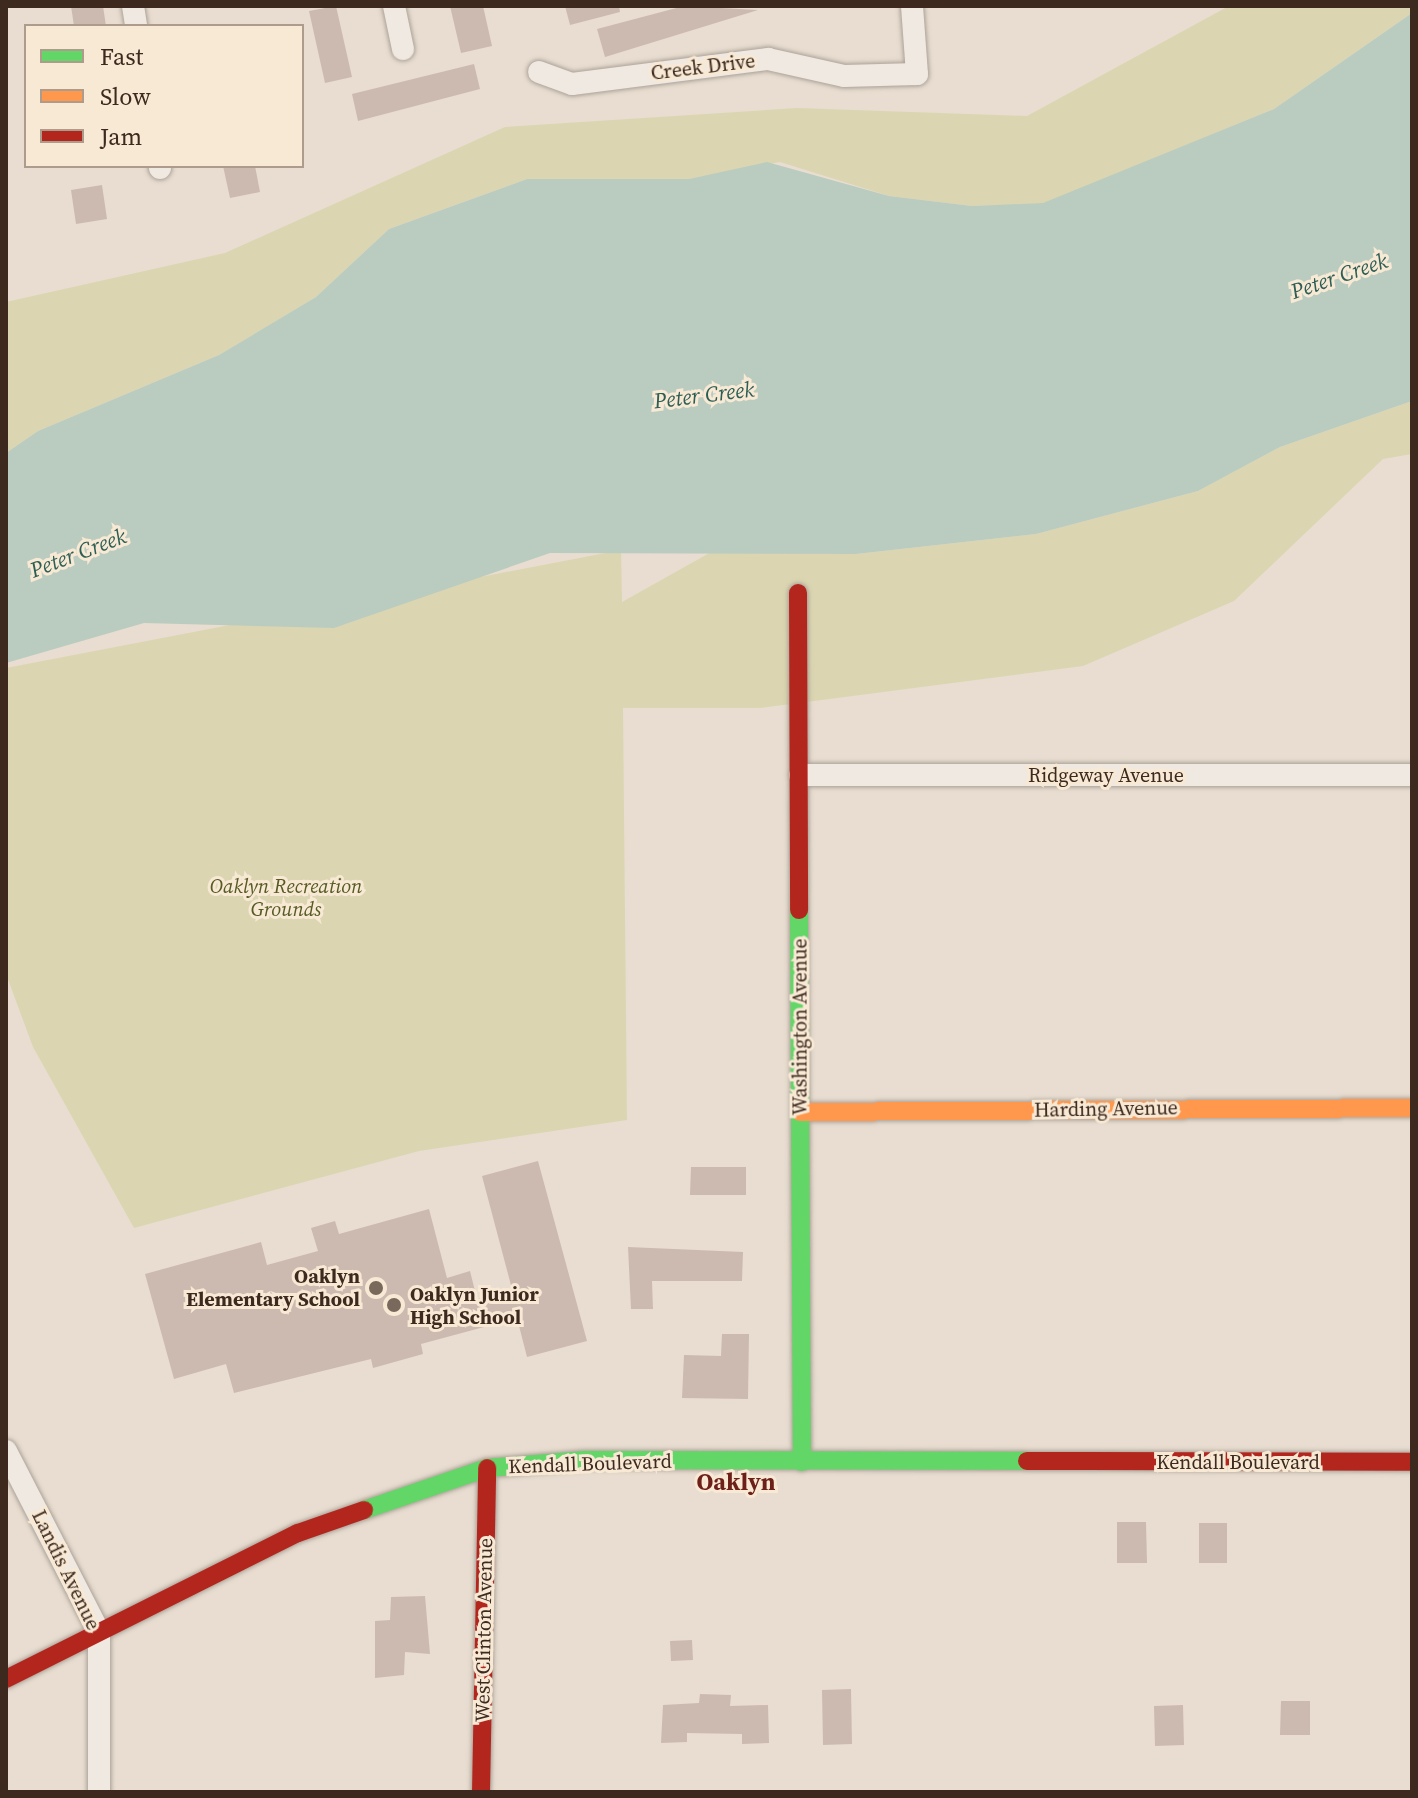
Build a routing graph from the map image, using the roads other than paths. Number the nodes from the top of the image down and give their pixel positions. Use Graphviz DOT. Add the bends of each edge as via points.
graph roads {
  1 [pos="394,6"];
  2 [pos="912,6"];
  3 [pos="403,49"];
  4 [pos="539,72"];
  5 [pos="798,593"];
  6 [pos="800,775"];
  7 [pos="1412,775"];
  8 [pos="1412,1108"];
  9 [pos="800,1112"];
  10 [pos="6,1451"];
  11 [pos="802,1462"];
  12 [pos="1412,1462"];
  13 [pos="487,1468"];
  14 [pos="99,1632"];
  15 [pos="6,1679"];
  16 [pos="99,1792"];
  17 [pos="481,1792"];
  1 -- 3 [label="street"];
  2 -- 4 [label="street, Creek Drive" via="917,74 844,76 768,59 572,84"];
  5 -- 6 [label="street, Washington Avenue"];
  6 -- 7 [label="street, Ridgeway Avenue"];
  6 -- 9 [label="street, Washington Avenue"];
  8 -- 9 [label="street, Harding Avenue"];
  9 -- 11 [label="street, Washington Avenue"];
  10 -- 14 [label="street, Landis Avenue"];
  11 -- 12 [label="street, Kendall Boulevard"];
  11 -- 13 [label="street, Kendall Boulevard"];
  13 -- 14 [label="street, Kendall Boulevard" via="298,1533"];
  13 -- 17 [label="street, West Clinton Avenue"];
  14 -- 15 [label="street, Kendall Boulevard"];
  14 -- 16 [label="street, Landis Avenue"];
}
